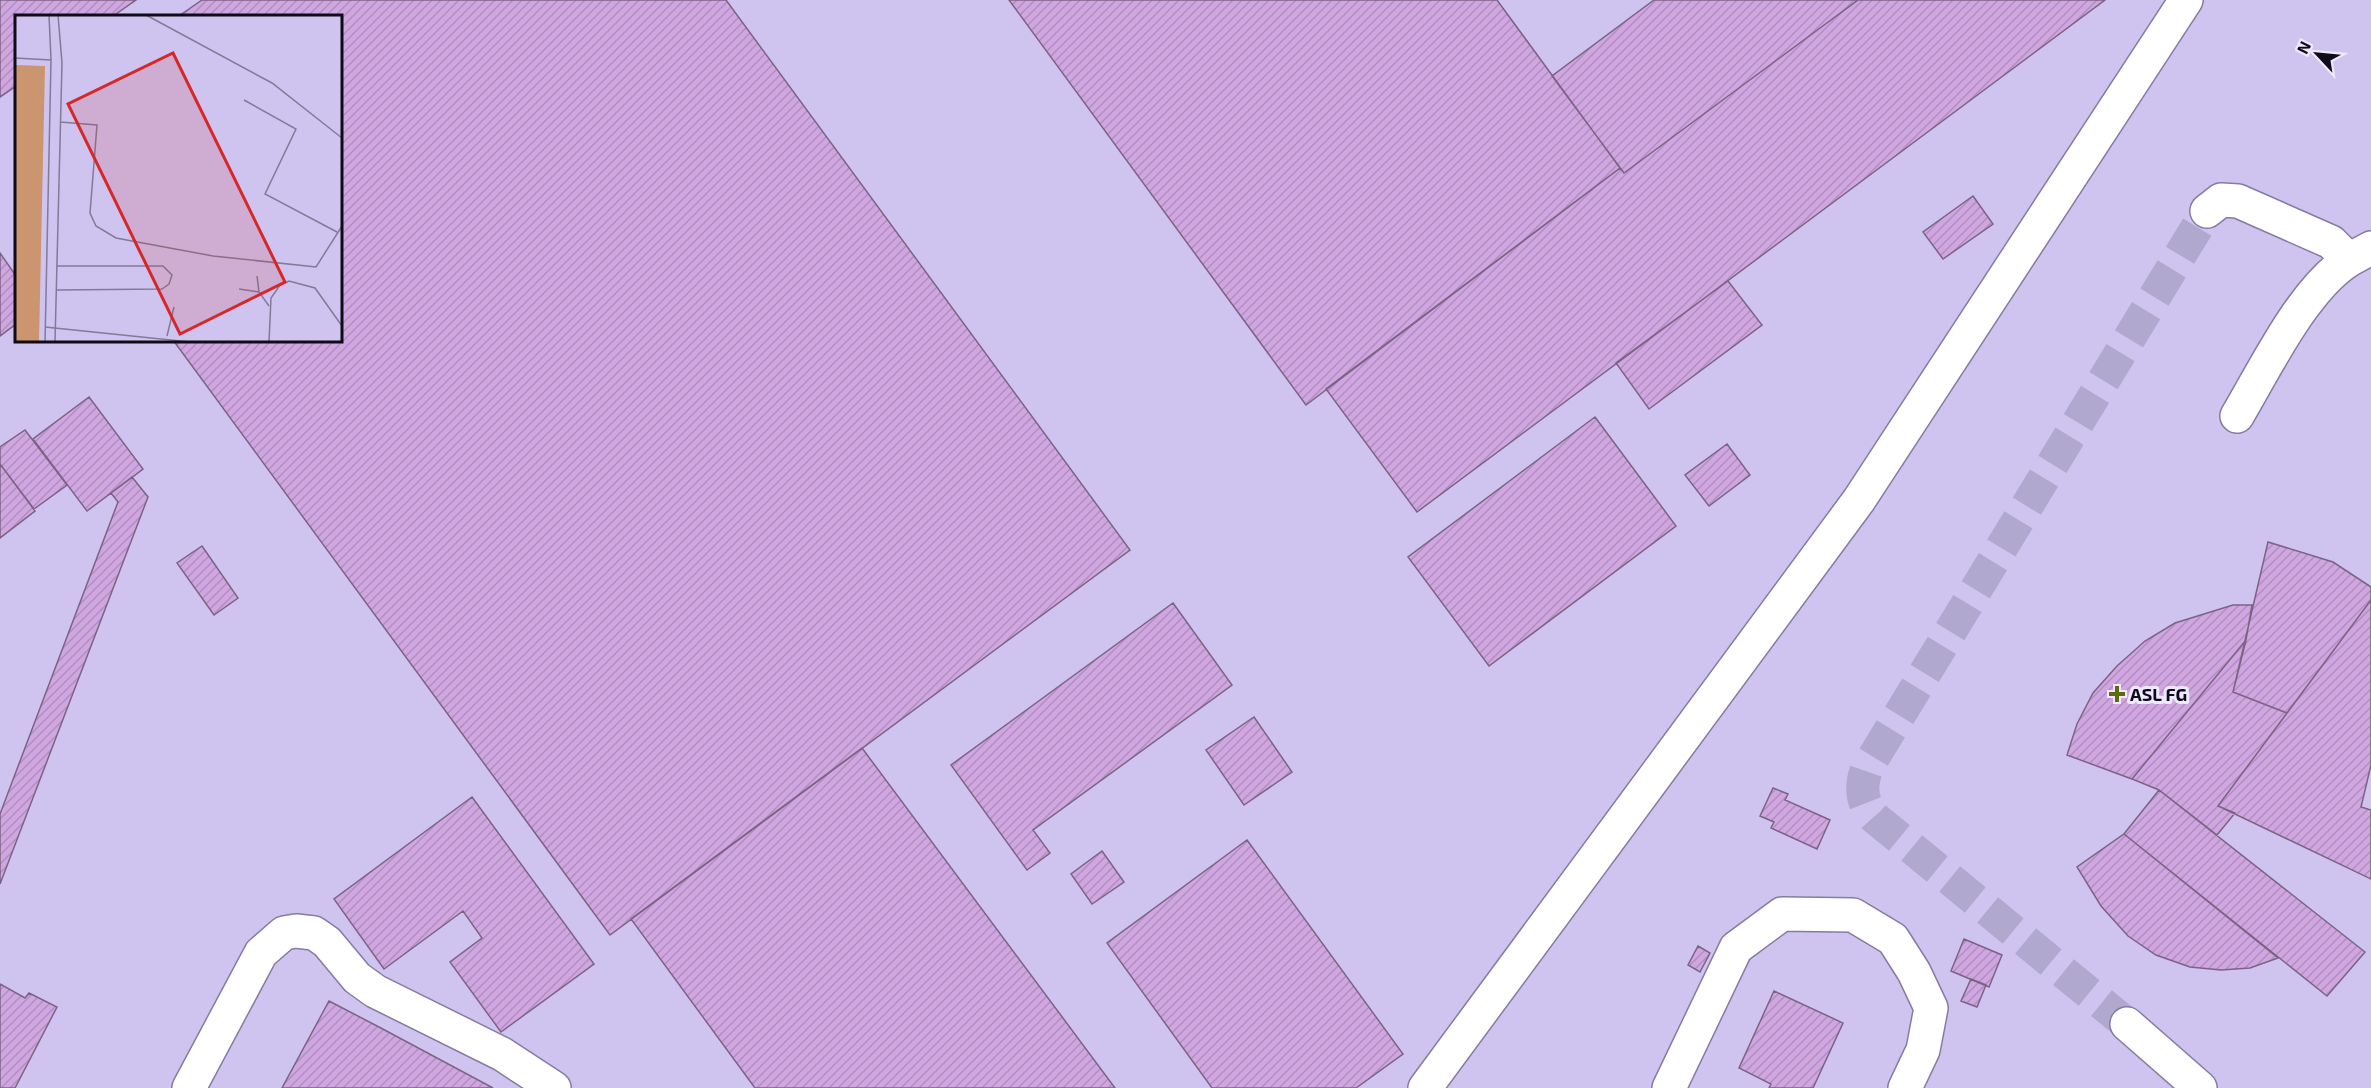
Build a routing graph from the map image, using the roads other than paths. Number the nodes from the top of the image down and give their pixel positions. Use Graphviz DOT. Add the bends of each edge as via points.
graph roads {
  1 [pos="2186,0"];
  2 [pos="2207,211"];
  3 [pos="2360,254"];
  4 [pos="2236,416"];
  5 [pos="2127,1024"];
  6 [pos="189,1088"];
  7 [pos="554,1088"];
  8 [pos="1425,1088"];
  9 [pos="1669,1088"];
  10 [pos="1905,1088"];
  11 [pos="2200,1088"];
  1 -- 8 [label="lane" via="1859,500"];
  2 -- 3 [label="lane" via="2221,200 2238,201"];
  3 -- 4 [label="lane" via="2332,270 2308,298"];
  5 -- 11 [label="lane"];
  6 -- 7 [label="lane" via="261,953 284,933 296,931 314,933 327,942 357,978 375,992 502,1054"];
  9 -- 10 [label="lane" via="1736,948 1782,914 1793,914 1853,915 1893,939 1931,1008 1923,1050"];
}
